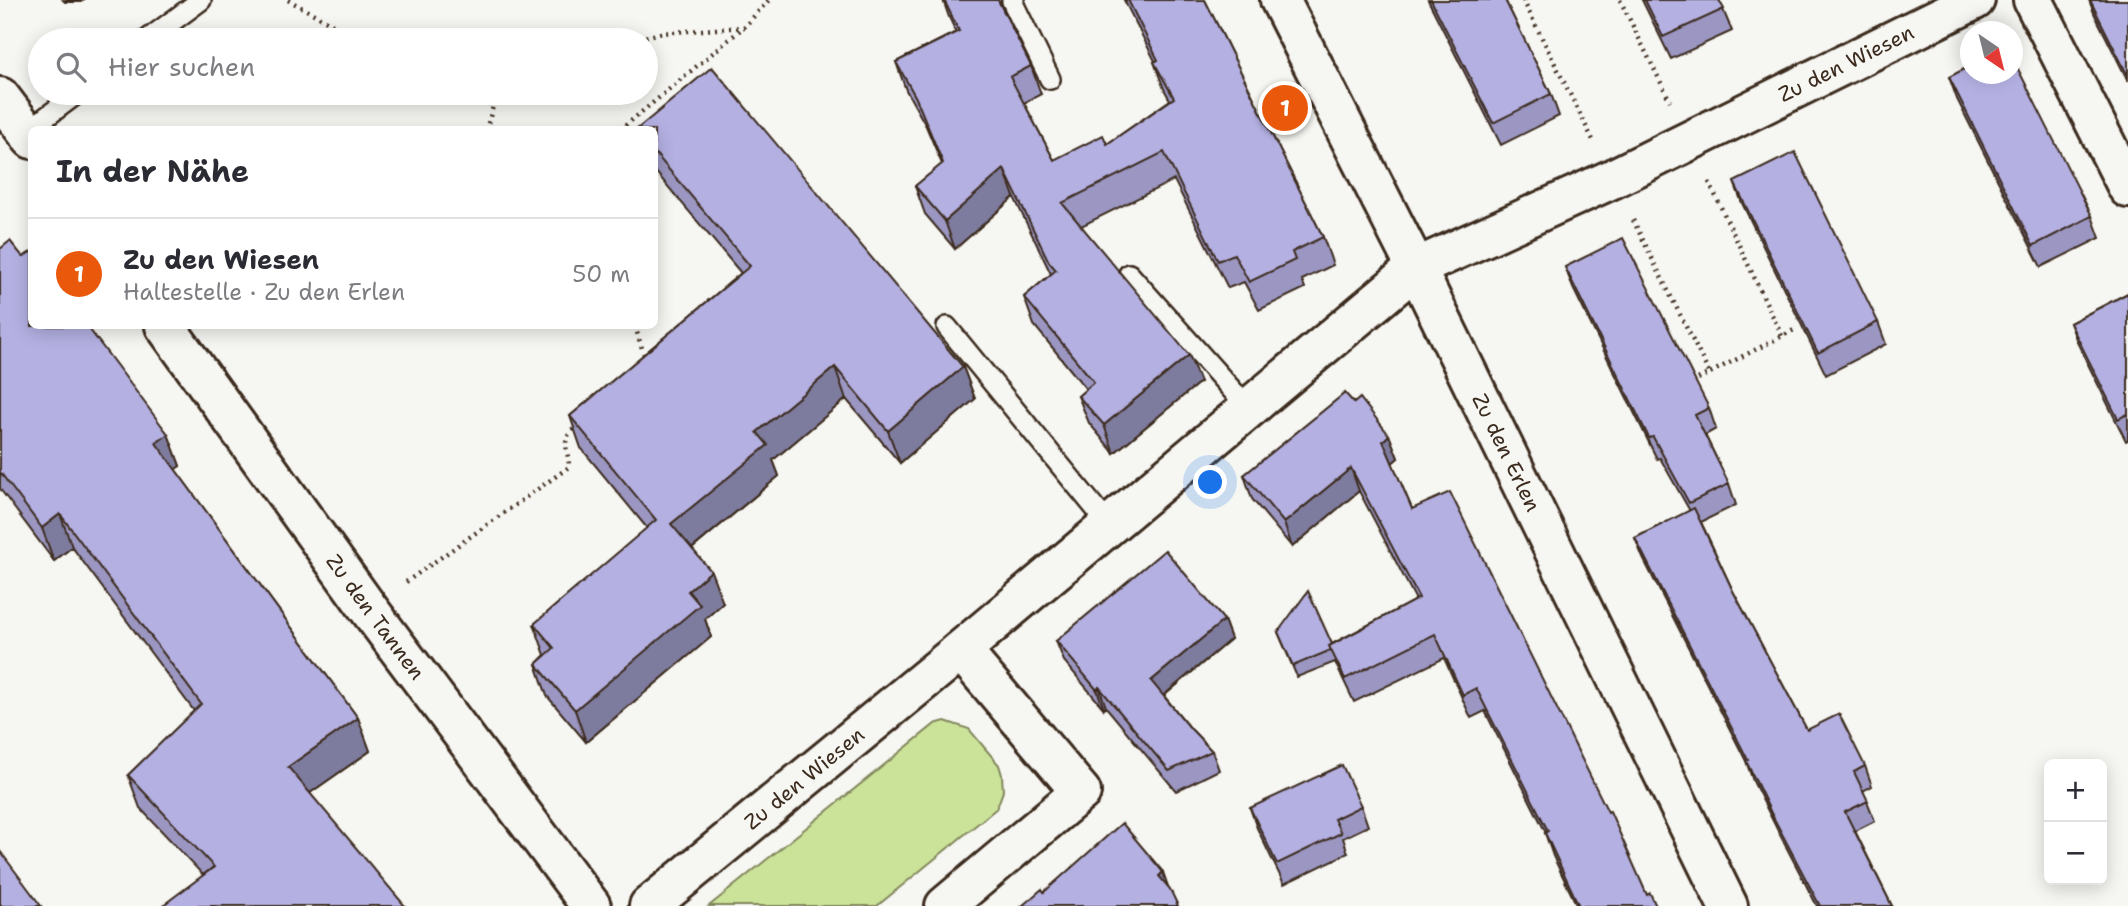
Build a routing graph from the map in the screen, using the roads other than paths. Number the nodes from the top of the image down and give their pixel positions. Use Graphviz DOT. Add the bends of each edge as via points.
graph roads {
  1 [pos="201,0"];
  2 [pos="1014,0"];
  3 [pos="1280,0"];
  4 [pos="1975,0"];
  5 [pos="2033,0"];
  6 [pos="163,28"];
  7 [pos="1050,79"];
  8 [pos="0,97"];
  9 [pos="64,105"];
  10 [pos="40,126"];
  11 [pos="28,134"];
  12 [pos="2128,188"];
  13 [pos="1416,268"];
  14 [pos="1129,274"];
  15 [pos="947,327"];
  16 [pos="167,329"];
  17 [pos="1249,409"];
  18 [pos="1110,525"];
  19 [pos="961,650"];
  20 [pos="591,906"];
  21 [pos="649,906"];
  22 [pos="945,906"];
  23 [pos="1728,906"];
  1 -- 6 [label="lane"];
  2 -- 7 [label="lane"];
  3 -- 13 [label="street, Zu den Erlen"];
  4 -- 13 [label="street, Zu den Wiesen" via="1612,179"];
  5 -- 12 [label="street"];
  8 -- 11 [label="street"];
  9 -- 10 [label="lane"];
  13 -- 17 [label="street, Zu den Wiesen"];
  13 -- 23 [label="street, Zu den Erlen"];
  14 -- 17 [label="lane"];
  15 -- 18 [label="lane"];
  16 -- 20 [label="street, Zu den Tannen"];
  17 -- 18 [label="street, Zu den Wiesen"];
  18 -- 19 [label="street, Zu den Wiesen"];
  19 -- 21 [label="street, Zu den Wiesen"];
  19 -- 22 [label="street" via="1081,792"];
}
